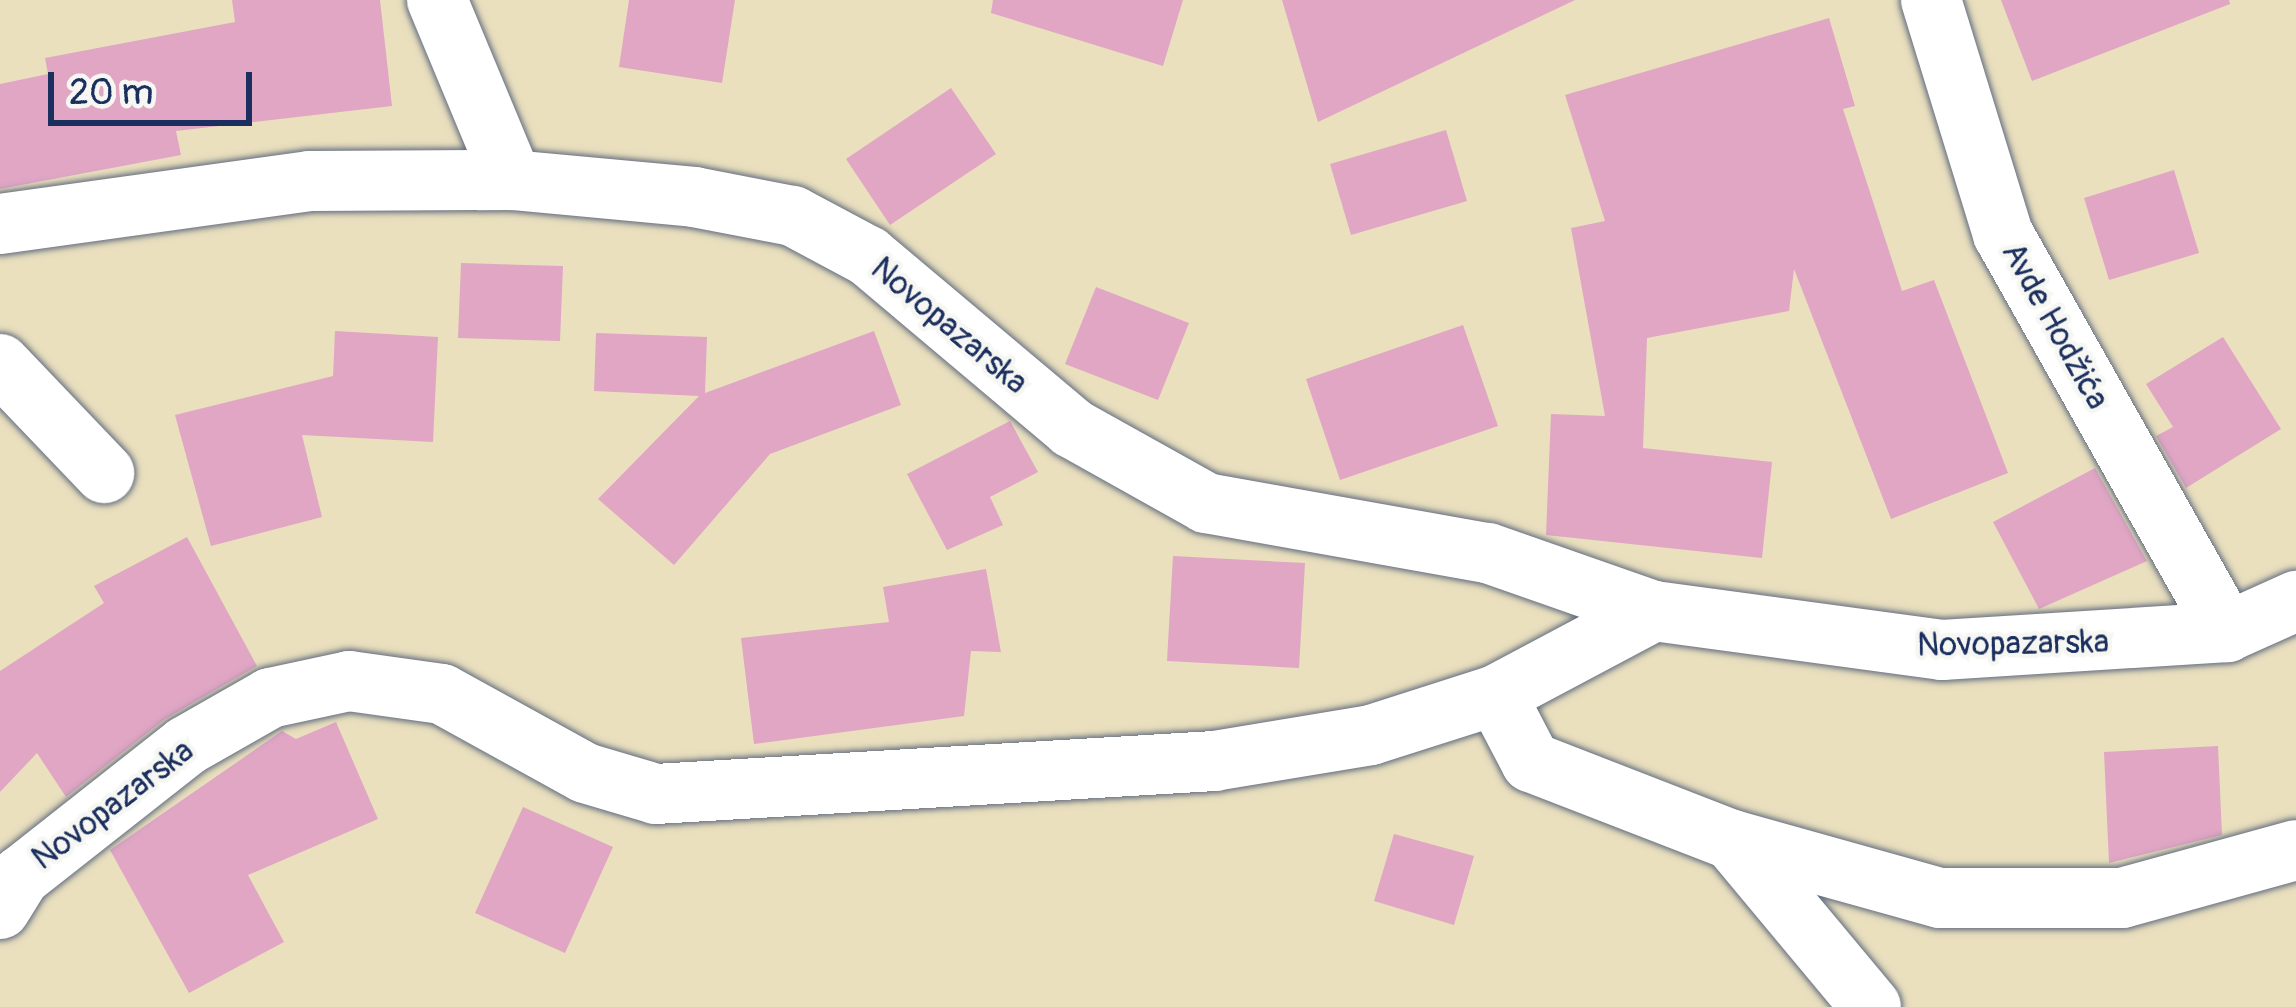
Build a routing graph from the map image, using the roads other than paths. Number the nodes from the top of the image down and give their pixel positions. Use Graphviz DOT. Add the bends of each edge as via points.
graph roads {
  1 [pos="437,0"];
  2 [pos="1931,0"];
  3 [pos="512,180"];
  4 [pos="0,224"];
  5 [pos="0,364"];
  6 [pos="104,473"];
  7 [pos="2296,602"];
  8 [pos="1654,611"];
  9 [pos="2228,632"];
  10 [pos="1496,695"];
  11 [pos="1732,840"];
  12 [pos="2296,850"];
  13 [pos="0,909"];
  14 [pos="1871,1007"];
  1 -- 3 [label="street"];
  2 -- 9 [label="street, Avde Hodžića" via="2003,234"];
  3 -- 4 [label="street, Novopazarska" via="310,181"];
  3 -- 8 [label="street, Novopazarska" via="793,216 868,256 1072,428 1206,503 1488,553"];
  5 -- 6 [label="street"];
  7 -- 9 [label="street, Novopazarska"];
  8 -- 9 [label="street, Novopazarska" via="1942,650"];
  8 -- 10 [label="street, Novopazarska"];
  10 -- 11 [label="street" via="1514,745 1542,770"];
  10 -- 13 [label="street, Novopazarska" via="1371,735 1214,761 656,794 585,773 442,694 349,681 270,698 187,746 75,829"];
  11 -- 12 [label="street" via="1858,881 2014,906 2122,898"];
  11 -- 14 [label="street"];
}
